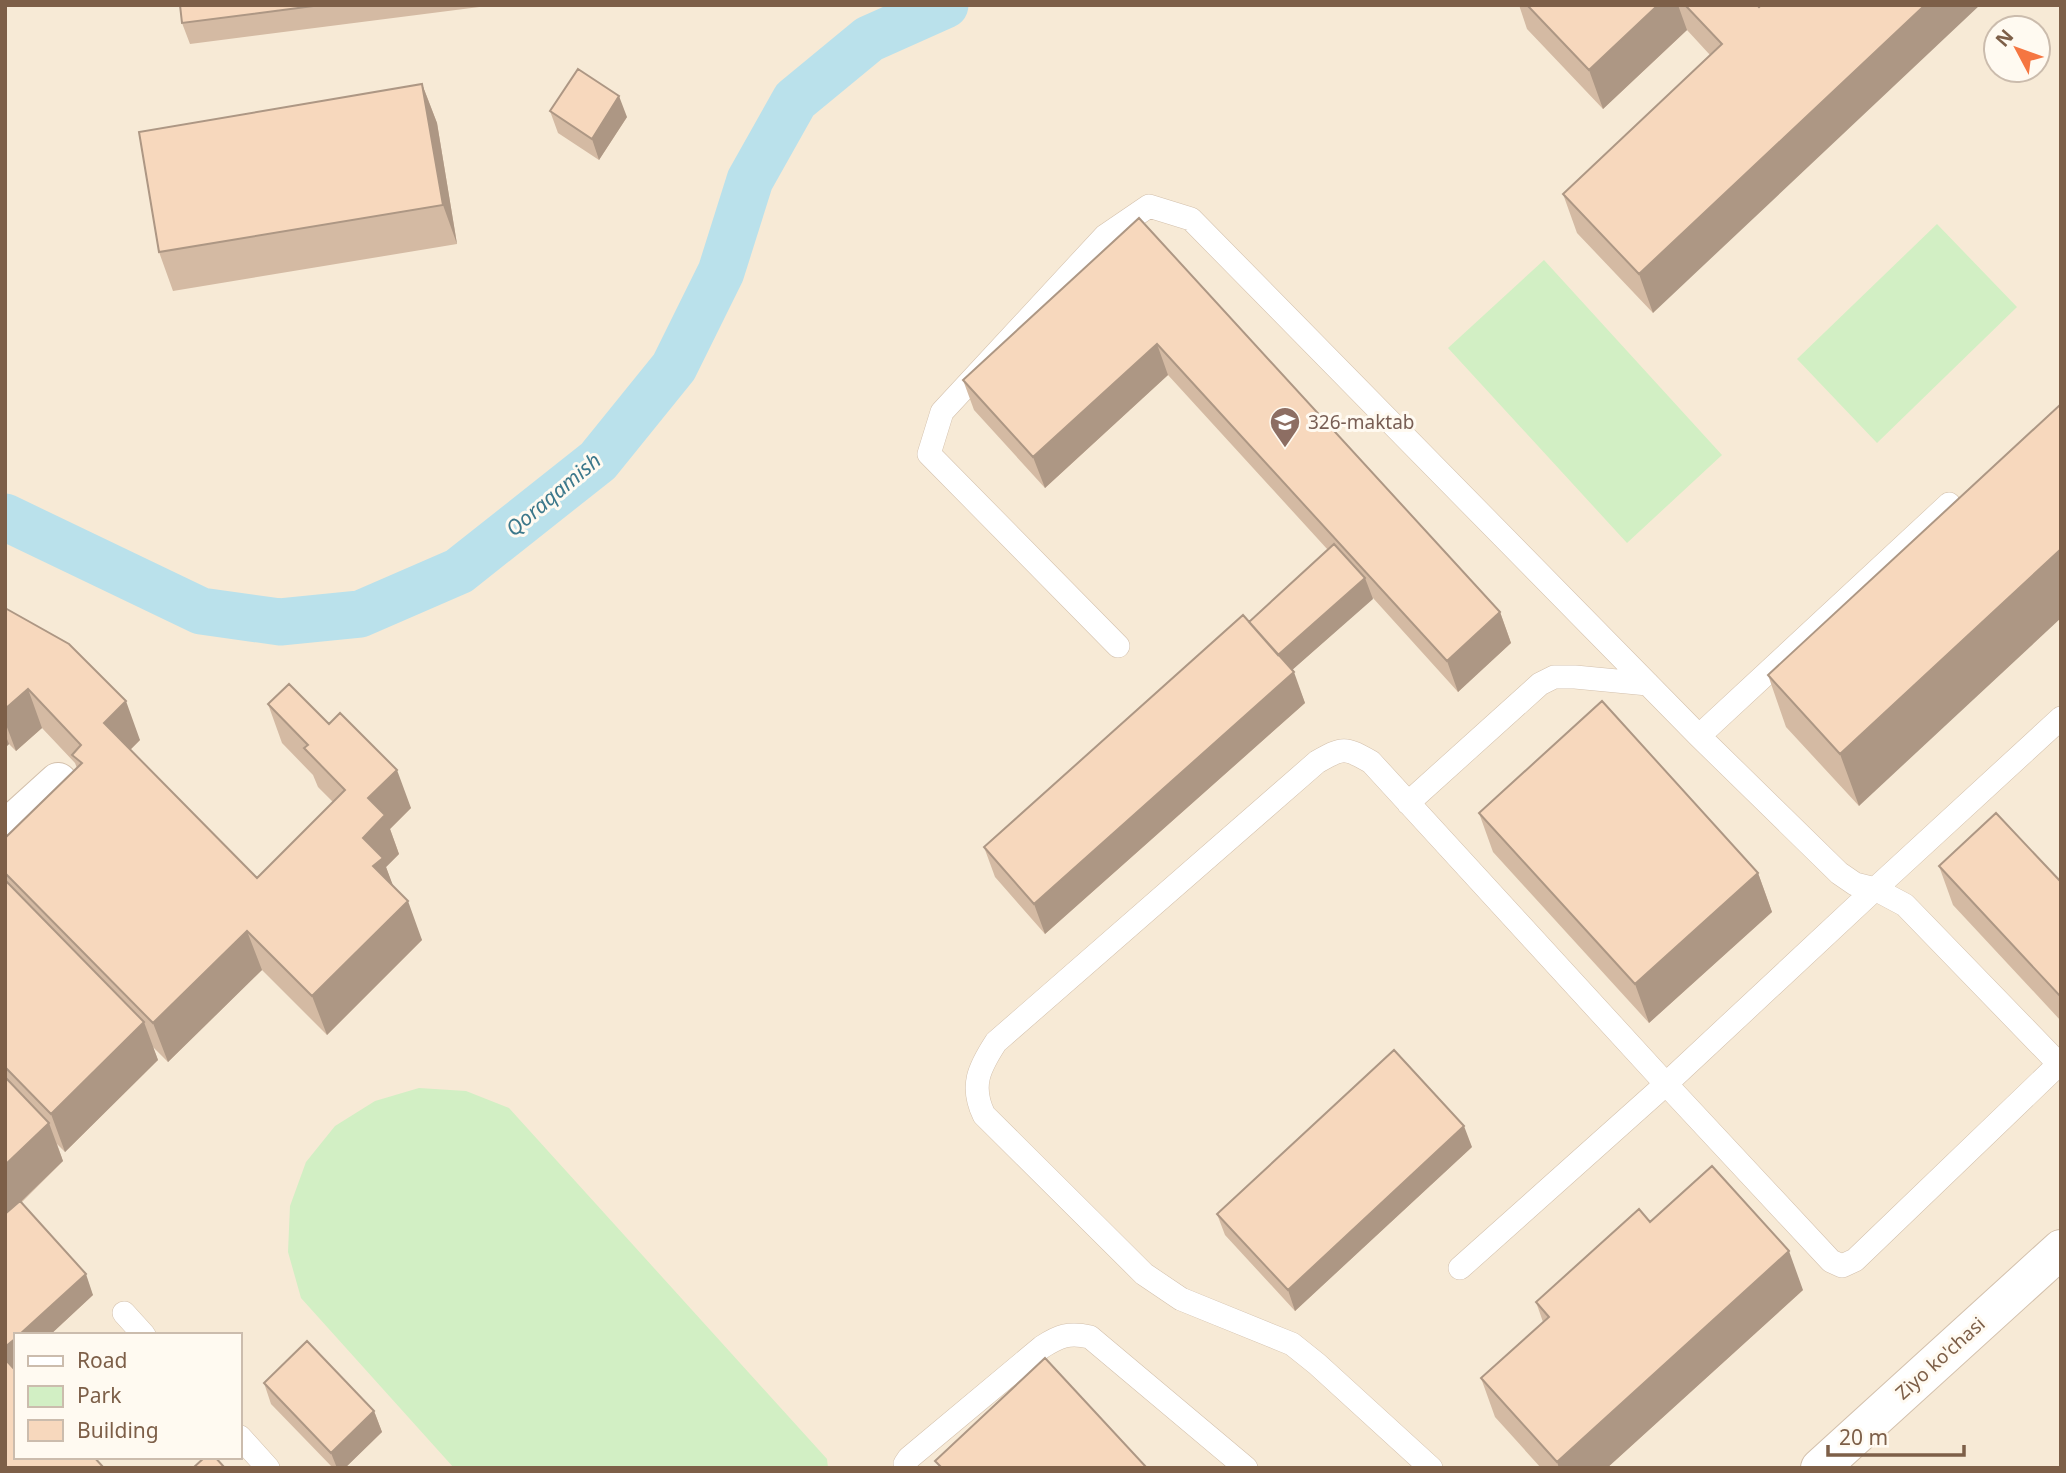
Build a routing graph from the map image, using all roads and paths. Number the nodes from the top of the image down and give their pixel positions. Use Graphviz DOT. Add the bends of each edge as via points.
graph roads {
  1 [pos="1949,504"];
  2 [pos="1118,646"];
  3 [pos="1648,684"];
  4 [pos="2061,718"];
  5 [pos="1699,736"];
  6 [pos="58,782"];
  7 [pos="1408,803"];
  8 [pos="5,830"];
  9 [pos="1875,888"];
  10 [pos="2060,1065"];
  11 [pos="1665,1084"];
  12 [pos="2061,1249"];
  13 [pos="1460,1268"];
  14 [pos="124,1313"];
  15 [pos="142,1333"];
  16 [pos="242,1439"];
  17 [pos="268,1468"];
  18 [pos="906,1468"];
  19 [pos="1246,1468"];
  20 [pos="1431,1468"];
  21 [pos="1820,1468"];
  1 -- 5 [label="lane"];
  2 -- 3 [label="lane" via="929,454 942,412 1105,236 1149,206 1191,219"];
  3 -- 5 [label="lane"];
  3 -- 7 [label="lane" via="1554,677 1539,684"];
  4 -- 9 [label="lane"];
  5 -- 9 [label="lane" via="1839,873 1855,884"];
  6 -- 8 [label="street"];
  7 -- 11 [label="lane"];
  7 -- 20 [label="lane" via="1371,762 1353,751 1338,750 1317,762 996,1042 977,1082 977,1100 984,1115 1144,1274 1181,1299 1292,1344"];
  9 -- 10 [label="lane" via="1905,905"];
  9 -- 11 [label="lane"];
  10 -- 11 [label="lane" via="1855,1260 1842,1266 1831,1261"];
  11 -- 13 [label="lane"];
  12 -- 21 [label="street, Ziyo ko'chasi"];
  14 -- 15 [label="lane"];
  16 -- 17 [label="lane"];
  18 -- 19 [label="lane" via="909,1458 1042,1347 1074,1334 1090,1337"];
}
